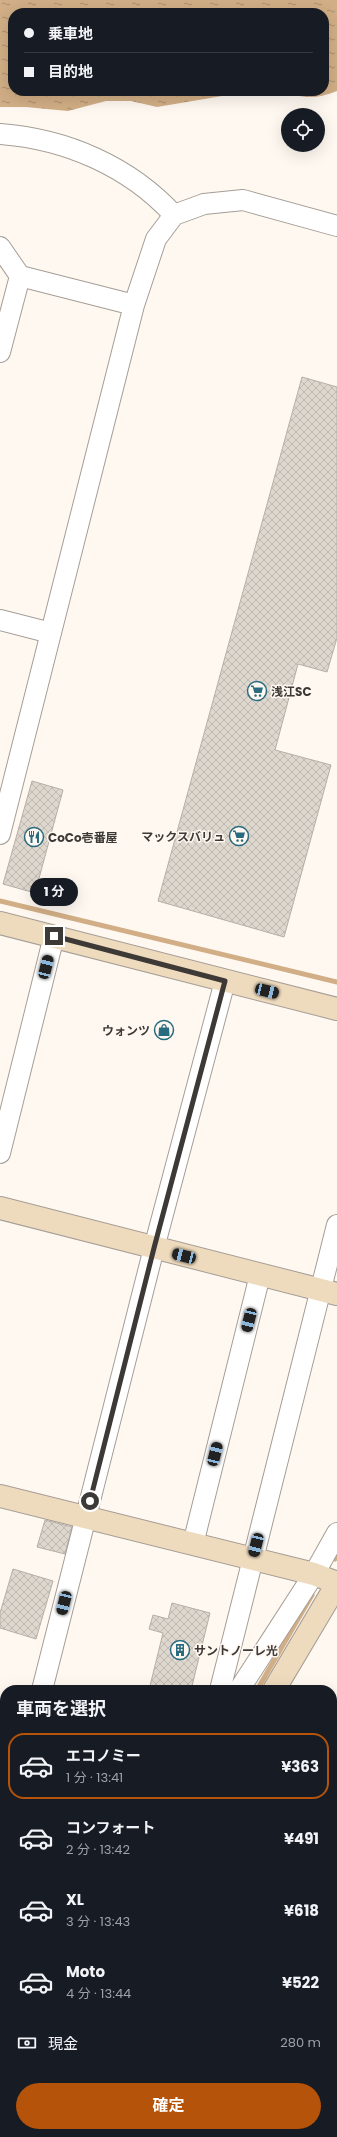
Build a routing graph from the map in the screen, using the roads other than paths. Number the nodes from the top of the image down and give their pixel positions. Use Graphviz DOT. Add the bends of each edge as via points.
graph roads {
  1 [pos="0,134"];
  2 [pos="174,215"];
  3 [pos="337,226"];
  4 [pos="0,247"];
  5 [pos="20,276"];
  6 [pos="134,305"];
  7 [pos="0,352"];
  8 [pos="0,620"];
  9 [pos="51,633"];
  10 [pos="0,834"];
  11 [pos="0,923"];
  12 [pos="54,936"];
  13 [pos="225,981"];
  14 [pos="337,1009"];
  15 [pos="0,1153"];
  16 [pos="0,1208"];
  17 [pos="337,1225"];
  18 [pos="154,1248"];
  19 [pos="260,1275"];
  20 [pos="329,1292"];
  21 [pos="0,1496"];
  22 [pos="86,1516"];
  23 [pos="337,1533"];
  24 [pos="193,1544"];
  25 [pos="253,1560"];
  26 [pos="314,1574"];
  27 [pos="337,1583"];
  28 [pos="43,1685"];
  29 [pos="221,1685"];
  30 [pos="242,1685"];
  31 [pos="277,1685"];
  1 -- 2 [label="street" via="21,136 81,151 110,164 158,198"];
  2 -- 3 [label="street" via="204,204 243,200"];
  2 -- 6 [label="street" via="156,239"];
  4 -- 5 [label="street"];
  5 -- 6 [label="street"];
  5 -- 7 [label="street"];
  6 -- 9 [label="street"];
  8 -- 9 [label="street"];
  9 -- 10 [label="street"];
  11 -- 12 [label="street"];
  12 -- 13 [label="street"];
  12 -- 15 [label="street"];
  13 -- 14 [label="street"];
  13 -- 18 [label="street"];
  16 -- 18 [label="street"];
  17 -- 20 [label="street"];
  18 -- 19 [label="street"];
  18 -- 22 [label="street"];
  19 -- 20 [label="street"];
  19 -- 24 [label="street"];
  20 -- 25 [label="street"];
  21 -- 22 [label="street"];
  22 -- 24 [label="street"];
  22 -- 28 [label="street"];
  23 -- 26 [label="street"];
  24 -- 25 [label="street"];
  25 -- 26 [label="street"];
  25 -- 29 [label="street"];
  26 -- 27 [label="street"];
  26 -- 30 [label="street"];
  27 -- 31 [label="street"];
}
